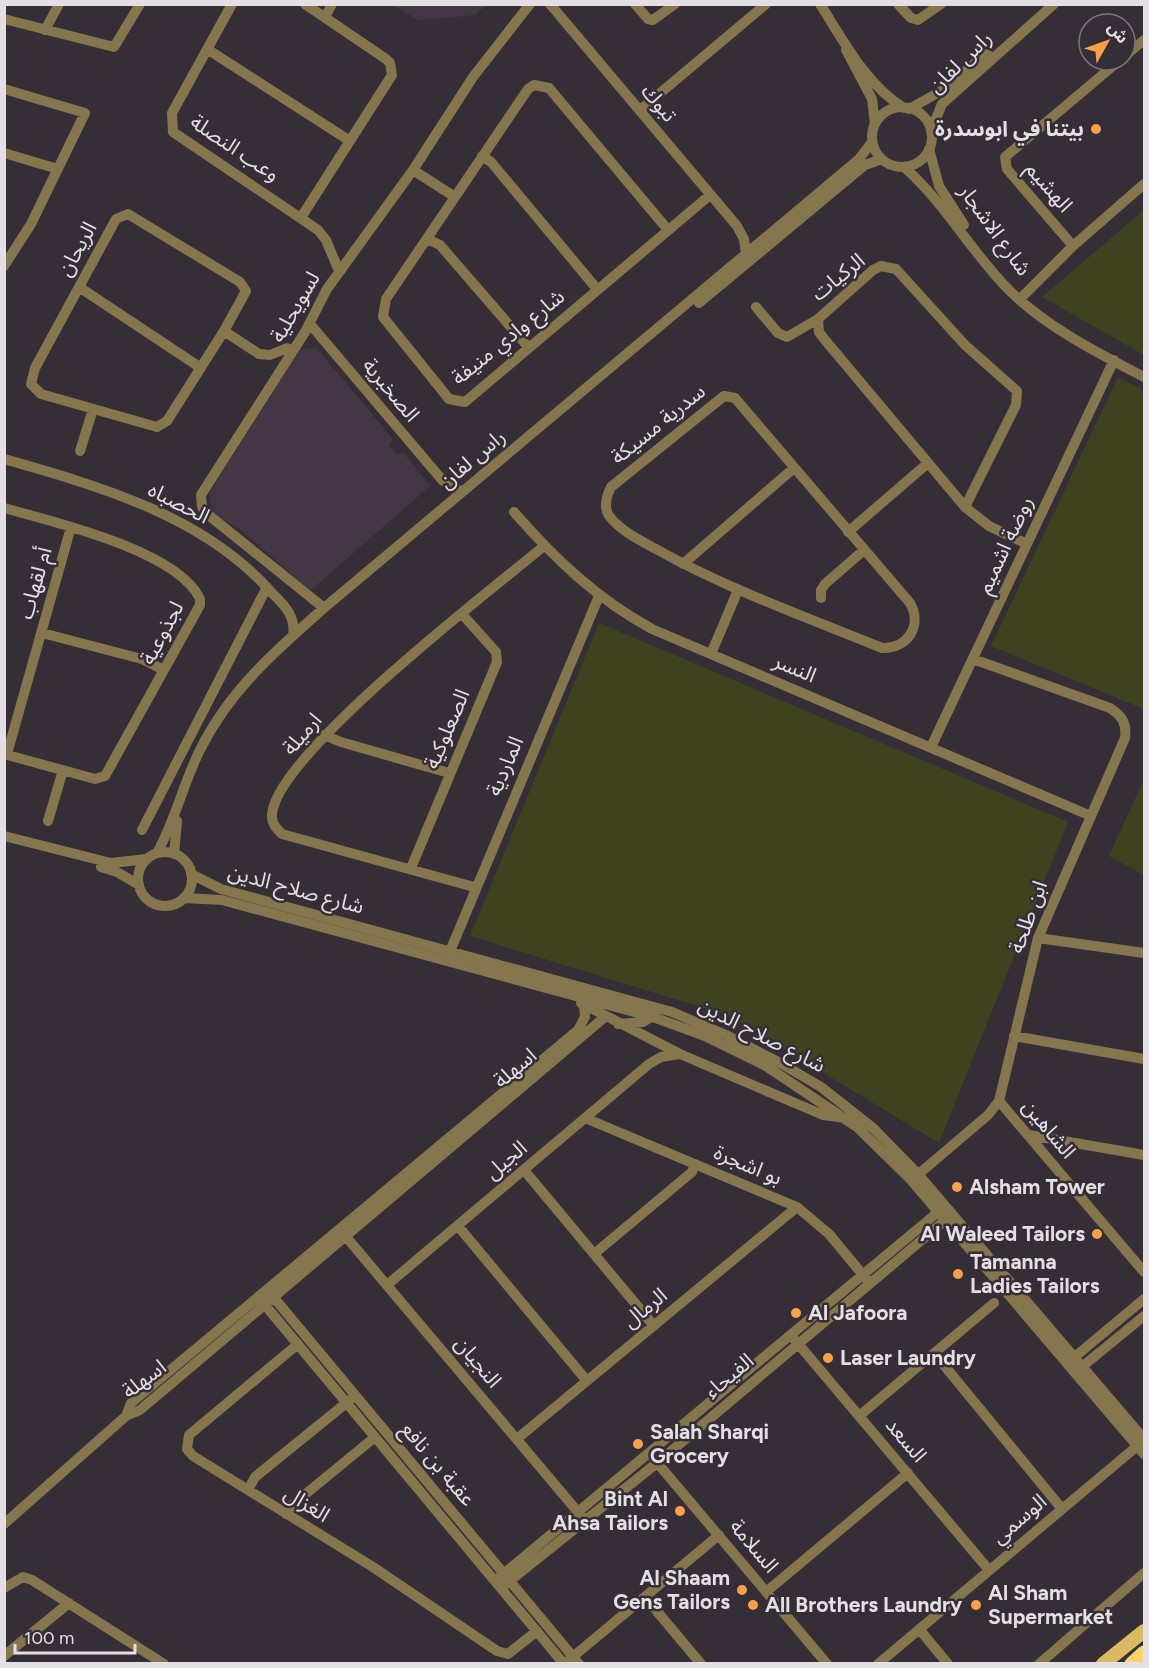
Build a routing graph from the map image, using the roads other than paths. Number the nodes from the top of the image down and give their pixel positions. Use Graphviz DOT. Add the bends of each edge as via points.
graph roads {
  1 [pos="59,4"];
  2 [pos="140,4"];
  3 [pos="231,4"];
  4 [pos="305,4"];
  5 [pos="332,4"];
  6 [pos="530,4"];
  7 [pos="550,4"];
  8 [pos="635,4"];
  9 [pos="675,4"];
  10 [pos="766,4"];
  11 [pos="820,4"];
  12 [pos="898,4"];
  13 [pos="940,4"];
  14 [pos="1044,4"];
  15 [pos="1054,4"];
  16 [pos="325,17"];
  17 [pos="4,19"];
  18 [pos="45,30"];
  19 [pos="842,38"];
  20 [pos="207,49"];
  21 [pos="1106,72"];
  22 [pos="4,88"];
  23 [pos="907,108"];
  24 [pos="640,110"];
  25 [pos="875,125"];
  26 [pos="931,132"];
  27 [pos="350,141"];
  28 [pos="872,142"];
  29 [pos="929,149"];
  30 [pos="4,153"];
  31 [pos="482,156"];
  32 [pos="882,159"];
  33 [pos="904,167"];
  34 [pos="58,169"];
  35 [pos="413,170"];
  36 [pos="1144,184"];
  37 [pos="710,195"];
  38 [pos="455,197"];
  39 [pos="302,216"];
  40 [pos="737,226"];
  41 [pos="668,230"];
  42 [pos="767,237"];
  43 [pos="427,239"];
  44 [pos="1073,246"];
  45 [pos="746,254"];
  46 [pos="4,266"];
  47 [pos="339,272"];
  48 [pos="79,287"];
  49 [pos="597,289"];
  50 [pos="1020,299"];
  51 [pos="756,307"];
  52 [pos="818,319"];
  53 [pos="310,324"];
  54 [pos="224,331"];
  55 [pos="529,348"];
  56 [pos="292,351"];
  57 [pos="1114,360"];
  58 [pos="201,368"];
  59 [pos="1144,377"];
  60 [pos="93,409"];
  61 [pos="80,451"];
  62 [pos="4,459"];
  63 [pos="928,463"];
  64 [pos="794,468"];
  65 [pos="443,481"];
  66 [pos="462,492"];
  67 [pos="452,501"];
  68 [pos="965,507"];
  69 [pos="4,508"];
  70 [pos="514,512"];
  71 [pos="71,527"];
  72 [pos="848,532"];
  73 [pos="1027,544"];
  74 [pos="544,546"];
  75 [pos="864,550"];
  76 [pos="683,564"];
  77 [pos="267,587"];
  78 [pos="738,590"];
  79 [pos="598,596"];
  80 [pos="820,598"];
  81 [pos="321,607"];
  82 [pos="462,614"];
  83 [pos="294,631"];
  84 [pos="42,633"];
  85 [pos="711,654"];
  86 [pos="974,659"];
  87 [pos="165,670"];
  88 [pos="324,735"];
  89 [pos="931,747"];
  90 [pos="6,754"];
  91 [pos="63,770"];
  92 [pos="449,773"];
  93 [pos="1091,816"];
  94 [pos="48,821"];
  95 [pos="142,830"];
  96 [pos="4,836"];
  97 [pos="4,843"];
  98 [pos="157,853"];
  99 [pos="174,854"];
  100 [pos="147,859"];
  101 [pos="411,868"];
  102 [pos="192,874"];
  103 [pos="139,885"];
  104 [pos="474,887"];
  105 [pos="184,898"];
  106 [pos="1038,938"];
  107 [pos="1144,953"];
  108 [pos="448,956"];
  109 [pos="568,994"];
  110 [pos="584,1005"];
  111 [pos="652,1011"];
  112 [pos="606,1016"];
  113 [pos="618,1024"];
  114 [pos="1014,1036"];
  115 [pos="648,1039"];
  116 [pos="680,1054"];
  117 [pos="1144,1059"];
  118 [pos="649,1064"];
  119 [pos="999,1101"];
  120 [pos="849,1114"];
  121 [pos="585,1118"];
  122 [pos="1029,1135"];
  123 [pos="1144,1155"];
  124 [pos="695,1164"];
  125 [pos="524,1170"];
  126 [pos="915,1177"];
  127 [pos="797,1208"];
  128 [pos="945,1213"];
  129 [pos="458,1226"];
  130 [pos="343,1233"];
  131 [pos="594,1254"];
  132 [pos="1144,1272"];
  133 [pos="867,1280"];
  134 [pos="387,1285"];
  135 [pos="266,1297"];
  136 [pos="1144,1299"];
  137 [pos="994,1303"];
  138 [pos="1144,1316"];
  139 [pos="654,1326"];
  140 [pos="795,1339"];
  141 [pos="298,1344"];
  142 [pos="934,1353"];
  143 [pos="1072,1360"];
  144 [pos="1079,1369"];
  145 [pos="587,1381"];
  146 [pos="351,1399"];
  147 [pos="859,1416"];
  148 [pos="375,1437"];
  149 [pos="518,1438"];
  150 [pos="1143,1444"];
  151 [pos="654,1458"];
  152 [pos="908,1473"];
  153 [pos="248,1490"];
  154 [pos="1062,1509"];
  155 [pos="286,1514"];
  156 [pos="582,1517"];
  157 [pos="4,1524"];
  158 [pos="719,1535"];
  159 [pos="990,1570"];
  160 [pos="1144,1573"];
  161 [pos="502,1581"];
  162 [pos="4,1588"];
  163 [pos="766,1592"];
  164 [pos="645,1597"];
  165 [pos="69,1603"];
  166 [pos="919,1629"];
  167 [pos="537,1631"];
  168 [pos="1144,1631"];
  169 [pos="1144,1653"];
  170 [pos="4,1656"];
  171 [pos="158,1662"];
  172 [pos="570,1662"];
  173 [pos="701,1664"];
  174 [pos="827,1664"];
  175 [pos="878,1664"];
  176 [pos="948,1664"];
  177 [pos="1040,1664"];
  178 [pos="1102,1664"];
  179 [pos="1132,1664"];
  1 -- 18 [label="street"];
  2 -- 18 [label="street" via="114,47"];
  3 -- 20 [label="street, وعب النصلة"];
  4 -- 16 [label="street"];
  5 -- 16 [label="street"];
  6 -- 35 [label="street, لسويحلية" via="473,77"];
  7 -- 24 [label="street, تبوك"];
  8 -- 9 [label="street" via="653,20"];
  10 -- 24 [label="street"];
  11 -- 19 [label="street"];
  12 -- 13 [label="street" via="918,20"];
  14 -- 23 [label="street, راس لفان" via="943,90"];
  15 -- 26 [label="street, راس لفان" via="942,104"];
  16 -- 27 [label="street" via="386,59 392,70"];
  17 -- 18 [label="street"];
  19 -- 23 [label="street" via="875,83"];
  19 -- 25 [label="street" via="872,99"];
  20 -- 27 [label="street"];
  20 -- 39 [label="street, وعب النصلة" via="172,113 173,132"];
  21 -- 44 [label="street, الهشيم" via="1005,157 1007,169"];
  22 -- 34 [label="street" via="85,113"];
  23 -- 25 [label="street" via="887,112"];
  23 -- 26 [label="street" via="926,120"];
  24 -- 37 [label="street, تبوك"];
  25 -- 28 [label="street"];
  26 -- 29 [label="street"];
  27 -- 39 [label="street"];
  28 -- 32 [label="street"];
  28 -- 42 [label="street, راس لفان" via="860,159"];
  29 -- 33 [label="street" via="922,160"];
  29 -- 50 [label="street, شارع الاشجار" via="939,186"];
  30 -- 34 [label="street"];
  31 -- 38 [label="street, شارع وادي منيفة"];
  31 -- 41 [label="street, شارع وادي منيفة" via="528,89 542,85 549,88"];
  31 -- 49 [label="street"];
  32 -- 33 [label="street"];
  32 -- 99 [label="street, راس لفان" via="856,172 386,563 277,659 244,693 205,754 176,825"];
  33 -- 50 [label="street, شارع الاشجار"];
  34 -- 46 [label="street" via="31,224"];
  35 -- 38 [label="street"];
  35 -- 47 [label="street, لسويحلية"];
  36 -- 44 [label="street"];
  37 -- 40 [label="street, تبوك"];
  37 -- 41 [label="street, شارع وادي منيفة"];
  38 -- 43 [label="street, شارع وادي منيفة"];
  39 -- 47 [label="street, وعب النصلة" via="323,235"];
  40 -- 42 [label="street, تبوك" via="751,235"];
  40 -- 45 [label="street, تبوك"];
  41 -- 49 [label="street, شارع وادي منيفة"];
  42 -- 45 [label="street, راس لفان"];
  43 -- 55 [label="street" via="440,245"];
  43 -- 55 [label="street, شارع وادي منيفة" via="386,299 383,317 449,399 457,402 471,398"];
  44 -- 50 [label="street"];
  45 -- 66 [label="street, راس لفان"];
  47 -- 53 [label="street, لسويحلية"];
  48 -- 54 [label="street, الريحان" via="116,219 128,214 245,285 245,297"];
  48 -- 58 [label="street"];
  48 -- 60 [label="street, الريحان" via="34,368 32,384 41,394"];
  49 -- 55 [label="street, شارع وادي منيفة"];
  50 -- 57 [label="street, شارع الاشجار" via="1057,328"];
  51 -- 52 [label="street" via="783,337"];
  52 -- 63 [label="street, الركيات" via="819,332 825,340"];
  52 -- 68 [label="street, الركيات" via="873,270 888,266 965,345 1013,385 1017,391 1016,405"];
  53 -- 56 [label="street, لسويحلية"];
  53 -- 65 [label="street, الصخبرية"];
  54 -- 56 [label="street" via="259,354 270,355 287,348"];
  54 -- 58 [label="street, الريحان"];
  56 -- 81 [label="street, لسويحلية" via="201,495 204,510"];
  57 -- 59 [label="street, شارع الاشجار"];
  57 -- 73 [label="street, روضة اشميم"];
  58 -- 60 [label="street, الريحان" via="167,421 157,427"];
  60 -- 61 [label="street"];
  62 -- 77 [label="street, الحصباه" via="108,491 167,516 225,551"];
  63 -- 68 [label="street, الركيات"];
  63 -- 72 [label="street"];
  64 -- 72 [label="street, سدرية مسيكة"];
  64 -- 76 [label="street"];
  64 -- 76 [label="street, سدرية مسيكة" via="735,398 724,396 610,487 606,502 610,516 644,542"];
  65 -- 66 [label="street, الصخبرية"];
  65 -- 67 [label="street, الصخبرية"];
  66 -- 67 [label="street, راس لفان"];
  67 -- 81 [label="street, راس لفان"];
  68 -- 73 [label="street, الركيات" via="989,526"];
  69 -- 71 [label="street, لجذوعية"];
  70 -- 74 [label="street, النسر"];
  71 -- 84 [label="street, أم لقهاب"];
  71 -- 87 [label="street, لجذوعية" via="152,559 194,586 200,605"];
  72 -- 75 [label="street, سدرية مسيكة"];
  73 -- 86 [label="street, روضة اشميم"];
  74 -- 79 [label="street, النسر"];
  74 -- 82 [label="street, ارميلة"];
  75 -- 78 [label="street, سدرية مسيكة" via="914,610 911,633 893,648 882,648"];
  75 -- 80 [label="street" via="825,584"];
  76 -- 78 [label="street, سدرية مسيكة"];
  77 -- 83 [label="street, الحصباه" via="292,615"];
  77 -- 95 [label="street"];
  78 -- 85 [label="street"];
  79 -- 85 [label="street, النسر" via="652,629"];
  79 -- 104 [label="street, الماردية"];
  81 -- 83 [label="street, راس لفان"];
  82 -- 88 [label="street, ارميلة"];
  82 -- 92 [label="street, الصعلوكية" via="492,646 497,662"];
  83 -- 98 [label="street, راس لفان" via="223,710 196,758"];
  84 -- 87 [label="street" via="142,659"];
  84 -- 90 [label="street, أم لقهاب"];
  85 -- 89 [label="street, النسر"];
  86 -- 89 [label="street, روضة اشميم"];
  86 -- 93 [label="street" via="1110,708 1124,719 1125,738"];
  87 -- 91 [label="street, لجذوعية" via="105,776 95,779"];
  88 -- 92 [label="street"];
  88 -- 101 [label="street, ارميلة" via="279,796 272,815 276,829 282,834"];
  89 -- 93 [label="street, النسر"];
  90 -- 91 [label="street, لجذوعية"];
  91 -- 94 [label="street"];
  92 -- 101 [label="street, الصعلوكية"];
  93 -- 106 [label="street, ابن طلحة"];
  96 -- 100 [label="street" via="111,863"];
  97 -- 103 [label="street" via="109,869"];
  98 -- 99 [label="street"];
  98 -- 100 [label="street"];
  99 -- 102 [label="street" via="184,860"];
  100 -- 103 [label="street" via="139,871"];
  101 -- 104 [label="street, ارميلة"];
  102 -- 105 [label="street" via="191,887"];
  102 -- 108 [label="street, شارع صلاح الدين" via="221,889"];
  103 -- 105 [label="street" via="147,899 160,906 173,905"];
  104 -- 108 [label="street, الماردية"];
  105 -- 108 [label="street, شارع صلاح الدين" via="222,900"];
  106 -- 107 [label="street"];
  106 -- 114 [label="street, ابن طلحة"];
  108 -- 109 [label="street, شارع صلاح الدين"];
  108 -- 111 [label="street, شارع صلاح الدين"];
  109 -- 110 [label="street, شارع صلاح الدين"];
  109 -- 111 [label="street, شارع صلاح الدين"];
  110 -- 112 [label="street, شارع صلاح الدين"];
  110 -- 130 [label="street, اسهلة" via="585,1017 578,1030"];
  111 -- 113 [label="street" via="643,1022"];
  111 -- 120 [label="street, شارع صلاح الدين" via="766,1066"];
  112 -- 113 [label="street, شارع صلاح الدين"];
  112 -- 130 [label="street, اسهلة"];
  113 -- 115 [label="street, شارع صلاح الدين"];
  114 -- 117 [label="street"];
  114 -- 119 [label="street, ابن طلحة"];
  115 -- 116 [label="street, شارع صلاح الدين"];
  115 -- 118 [label="street" via="652,1051"];
  116 -- 118 [label="street, الجيل"];
  116 -- 120 [label="street, شارع صلاح الدين" via="823,1115"];
  118 -- 121 [label="street, الجيل"];
  119 -- 122 [label="street, الشاهين"];
  119 -- 126 [label="street, الشاهين" via="988,1115"];
  120 -- 126 [label="street, شارع صلاح الدين"];
  121 -- 124 [label="street, بو اشجرة"];
  121 -- 125 [label="street, الجيل"];
  122 -- 123 [label="street"];
  122 -- 132 [label="street, الشاهين"];
  124 -- 127 [label="street, بو اشجرة"];
  124 -- 131 [label="street" via="692,1172"];
  125 -- 129 [label="street, الجيل"];
  125 -- 131 [label="street"];
  126 -- 128 [label="street, شارع صلاح الدين"];
  127 -- 133 [label="street, بو اشجرة" via="829,1234"];
  127 -- 139 [label="street, الرمال"];
  128 -- 133 [label="street, الفيحاء"];
  128 -- 143 [label="street, شارع صلاح الدين"];
  129 -- 134 [label="street, الجيل"];
  129 -- 145 [label="street"];
  130 -- 134 [label="street, النجيان"];
  130 -- 135 [label="street, اسهلة"];
  131 -- 139 [label="street"];
  133 -- 140 [label="street, الفيحاء"];
  134 -- 149 [label="street, النجيان"];
  135 -- 141 [label="street, عقبة بن نافع"];
  135 -- 146 [label="street, عقبة بن نافع"];
  135 -- 157 [label="street, اسهلة" via="131,1403 126,1416"];
  136 -- 143 [label="street"];
  137 -- 142 [label="street"];
  138 -- 144 [label="street"];
  139 -- 145 [label="street, الرمال"];
  140 -- 147 [label="street, السعد"];
  140 -- 151 [label="street, الفيحاء"];
  141 -- 146 [label="street, عقبة بن نافع"];
  141 -- 153 [label="street, الغزال" via="189,1436 186,1443 193,1456"];
  142 -- 147 [label="street"];
  142 -- 154 [label="street"];
  143 -- 144 [label="street, شارع صلاح الدين"];
  144 -- 150 [label="street, شارع صلاح الدين"];
  145 -- 149 [label="street, الرمال"];
  146 -- 148 [label="street, عقبة بن نافع"];
  146 -- 153 [label="street" via="255,1477"];
  146 -- 161 [label="street, عقبة بن نافع"];
  147 -- 152 [label="street, السعد"];
  148 -- 155 [label="street"];
  148 -- 161 [label="street, عقبة بن نافع"];
  149 -- 156 [label="street, النجيان"];
  150 -- 154 [label="street, الوسمي"];
  151 -- 156 [label="street, الفيحاء"];
  151 -- 158 [label="street, السلامة"];
  152 -- 159 [label="street, السعد"];
  152 -- 163 [label="street"];
  153 -- 155 [label="street, الغزال"];
  154 -- 159 [label="street, الوسمي"];
  155 -- 167 [label="street, الغزال" via="497,1651 508,1654"];
  156 -- 161 [label="street, الفيحاء"];
  158 -- 163 [label="street, السلامة"];
  158 -- 164 [label="street"];
  159 -- 166 [label="street, الوسمي"];
  160 -- 177 [label="street"];
  161 -- 167 [label="street, عقبة بن نافع"];
  161 -- 172 [label="street, عقبة بن نافع"];
  162 -- 165 [label="street" via="23,1577"];
  163 -- 174 [label="street, السلامة"];
  164 -- 172 [label="street"];
  164 -- 173 [label="street"];
  165 -- 170 [label="street"];
  165 -- 171 [label="street"];
  166 -- 175 [label="street, الوسمي"];
  166 -- 176 [label="street"];
  167 -- 172 [label="street, عقبة بن نافع"];
  168 -- 178 [label="main road"];
  169 -- 179 [label="highway"];
}
